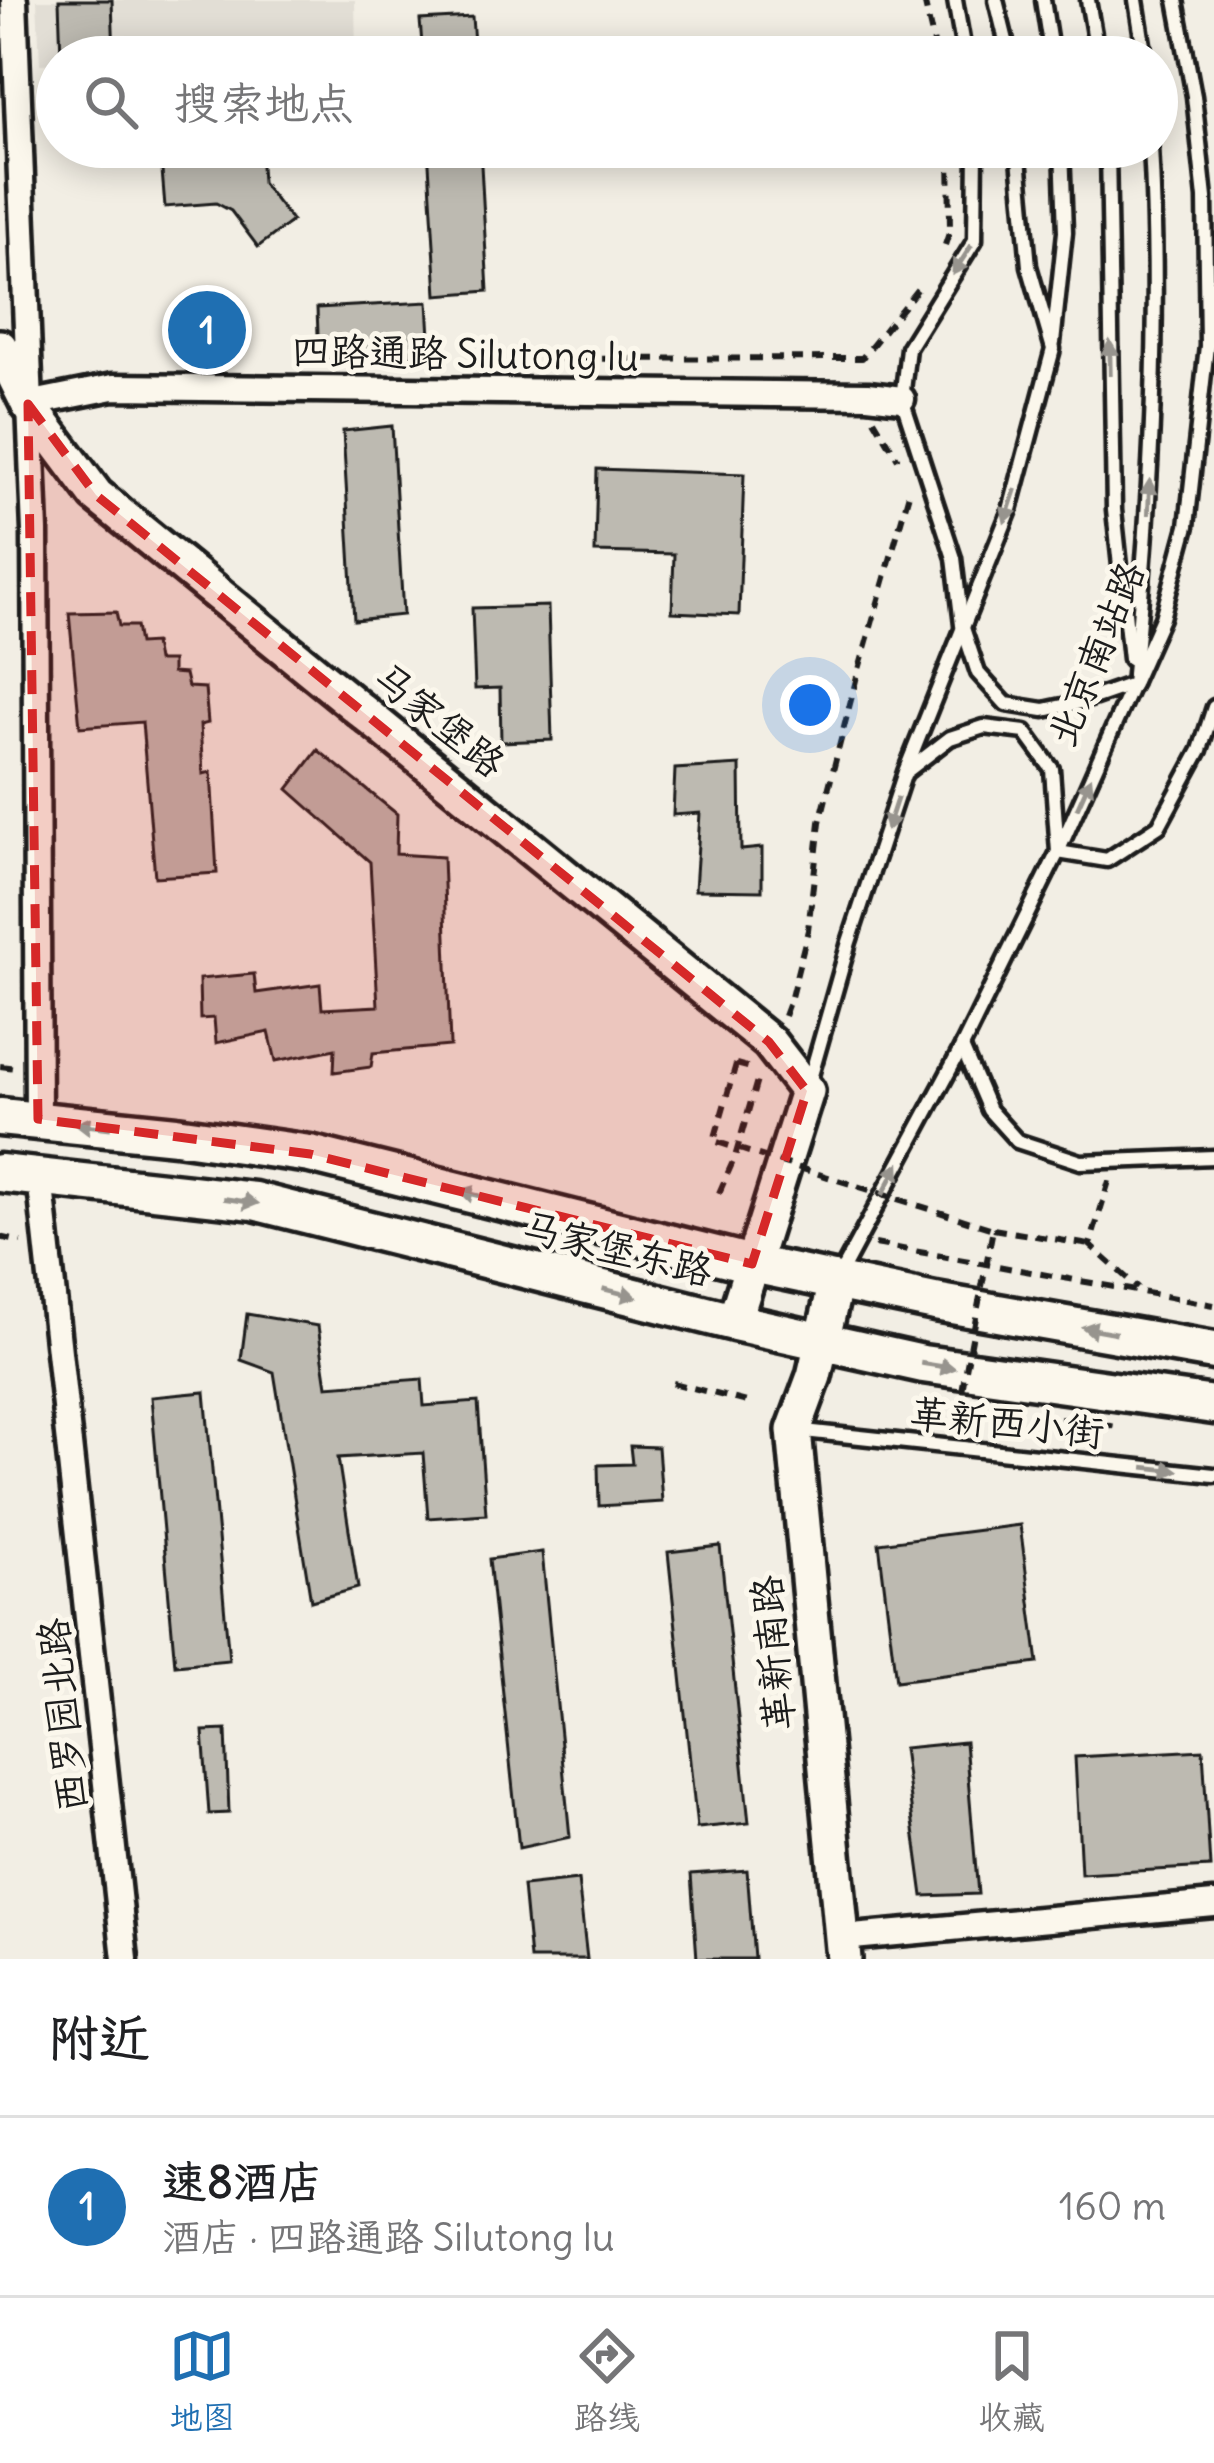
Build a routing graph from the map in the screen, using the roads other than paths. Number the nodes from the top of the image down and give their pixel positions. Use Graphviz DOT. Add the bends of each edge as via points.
graph roads {
  1 [pos="14,0"];
  2 [pos="955,0"];
  3 [pos="996,0"];
  4 [pos="1043,0"];
  5 [pos="1088,0"];
  6 [pos="1136,0"];
  7 [pos="1176,0"];
  8 [pos="961,36"];
  9 [pos="1005,36"];
  10 [pos="1049,36"];
  11 [pos="1094,36"];
  12 [pos="1142,36"];
  13 [pos="976,168"];
  14 [pos="1020,168"];
  15 [pos="1063,168"];
  16 [pos="1108,168"];
  17 [pos="1152,168"];
  18 [pos="0,347"];
  19 [pos="1053,349"];
  20 [pos="14,396"];
  21 [pos="902,399"];
  22 [pos="962,626"];
  23 [pos="1133,684"];
  24 [pos="1214,706"];
  25 [pos="905,772"];
  26 [pos="1058,852"];
  27 [pos="962,1047"];
  28 [pos="807,1091"];
  29 [pos="0,1117"];
  30 [pos="38,1120"];
  31 [pos="1214,1157"];
  32 [pos="0,1173"];
  33 [pos="40,1178"];
  34 [pos="752,1264"];
  35 [pos="836,1282"];
  36 [pos="734,1322"];
  37 [pos="824,1343"];
  38 [pos="1214,1351"];
  39 [pos="1214,1406"];
  40 [pos="794,1430"];
  41 [pos="1214,1475"];
  42 [pos="1214,1904"];
  43 [pos="843,1948"];
  44 [pos="125,1959"];
  1 -- 20 [label="street"];
  2 -- 8 [label="lane"];
  3 -- 9 [label="lane"];
  4 -- 10 [label="lane"];
  5 -- 11 [label="lane"];
  6 -- 12 [label="lane"];
  7 -- 23 [label="lane, 北京南站路" via="1204,198 1207,346 1187,526 1162,618"];
  13 -- 21 [label="lane, one-way" via="976,240 908,348"];
  14 -- 19 [label="lane" via="1029,266"];
  15 -- 19 [label="lane"];
  23 -- 16 [label="lane, one-way" via="1114,510"];
  23 -- 17 [label="lane, one-way" via="1148,536"];
  18 -- 20 [label="street, 马家堡路"];
  19 -- 22 [label="lane, one-way" via="1010,510"];
  20 -- 21 [label="street, 四路通路 Silutong lu" via="113,387"];
  20 -- 28 [label="street, 马家堡路" via="96,496 769,1042"];
  20 -- 30 [label="street" via="35,531"];
  21 -- 22 [label="lane" via="954,558"];
  22 -- 23 [label="lane" via="978,674 1006,704 1044,710"];
  22 -- 25 [label="lane"];
  26 -- 23 [label="lane, 北京南站路, one-way"];
  24 -- 26 [label="lane" via="1159,826 1107,860"];
  25 -- 26 [label="lane" via="950,738 983,727 1024,732 1052,769"];
  25 -- 28 [label="lane, one-way"];
  26 -- 27 [label="lane, 北京南站路"];
  27 -- 31 [label="lane" via="989,1110 1017,1141 1081,1162"];
  35 -- 27 [label="lane, 北京南站路, one-way"];
  28 -- 34 [label="street"];
  29 -- 30 [label="main road, 马家堡东路"];
  34 -- 30 [label="main road, 马家堡东路, one-way" via="310,1154"];
  32 -- 33 [label="main road, 马家堡东路"];
  33 -- 36 [label="main road, 马家堡东路, one-way" via="254,1202"];
  33 -- 44 [label="street, 西罗园北路"];
  34 -- 35 [label="main road, 马家堡东路"];
  34 -- 36 [label="street"];
  35 -- 37 [label="street, 革新南路"];
  38 -- 35 [label="main road, 马家堡东路, one-way"];
  36 -- 37 [label="main road, 马家堡东路"];
  37 -- 39 [label="main road, 马家堡东路, one-way"];
  37 -- 40 [label="street, 革新南路"];
  40 -- 41 [label="lane, 革新西小街, one-way"];
  40 -- 43 [label="street, 革新南路"];
  42 -- 43 [label="street"];
}
